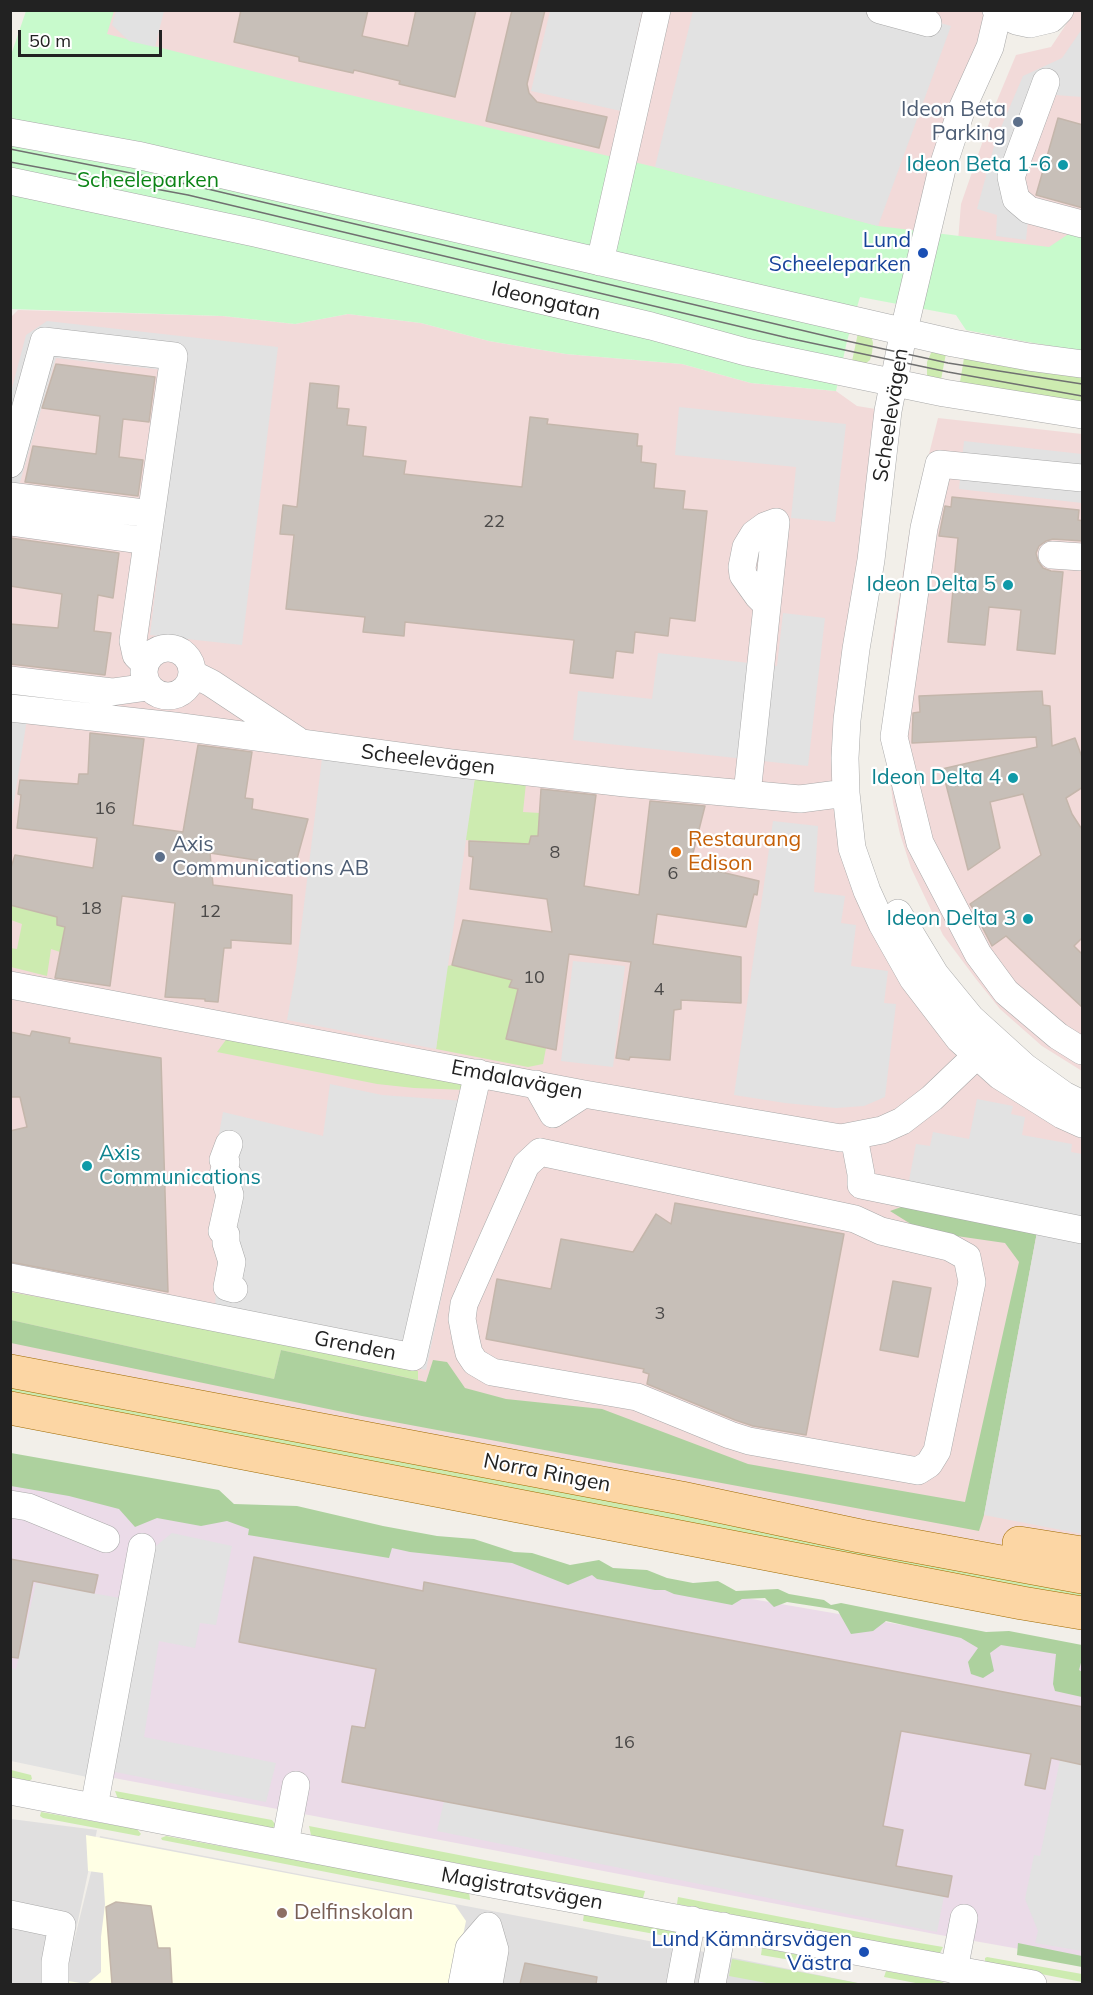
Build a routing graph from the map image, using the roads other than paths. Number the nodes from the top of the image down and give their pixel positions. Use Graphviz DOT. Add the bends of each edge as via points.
graph roads {
  1 [pos="657,10"];
  2 [pos="880,10"];
  3 [pos="1060,10"];
  4 [pos="1003,15"];
  5 [pos="928,23"];
  6 [pos="1046,82"];
  7 [pos="10,132"];
  8 [pos="10,181"];
  9 [pos="1083,224"];
  10 [pos="600,262"];
  11 [pos="904,330"];
  12 [pos="1083,364"];
  13 [pos="894,384"];
  14 [pos="1083,416"];
  15 [pos="10,464"];
  16 [pos="1083,478"];
  17 [pos="10,496"];
  18 [pos="151,514"];
  19 [pos="10,522"];
  20 [pos="147,541"];
  21 [pos="1052,555"];
  22 [pos="1083,557"];
  23 [pos="768,605"];
  24 [pos="193,674"];
  25 [pos="147,675"];
  26 [pos="10,680"];
  27 [pos="10,708"];
  28 [pos="303,744"];
  29 [pos="846,793"];
  30 [pos="747,794"];
  31 [pos="10,985"];
  32 [pos="984,1047"];
  33 [pos="1083,1052"];
  34 [pos="478,1073"];
  35 [pos="536,1084"];
  36 [pos="584,1094"];
  37 [pos="1083,1104"];
  38 [pos="553,1114"];
  39 [pos="1083,1124"];
  40 [pos="854,1137"];
  41 [pos="229,1144"];
  42 [pos="551,1154"];
  43 [pos="861,1185"];
  44 [pos="855,1220"];
  45 [pos="1083,1230"];
  46 [pos="10,1277"];
  47 [pos="234,1289"];
  48 [pos="10,1371"];
  49 [pos="10,1408"];
  50 [pos="681,1498"];
  51 [pos="10,1504"];
  52 [pos="106,1539"];
  53 [pos="142,1547"];
  54 [pos="1083,1553"];
  55 [pos="1083,1577"];
  56 [pos="1083,1612"];
  57 [pos="296,1785"];
  58 [pos="10,1791"];
  59 [pos="94,1808"];
  60 [pos="285,1844"];
  61 [pos="497,1885"];
  62 [pos="10,1914"];
  63 [pos="964,1918"];
  64 [pos="692,1920"];
  65 [pos="488,1926"];
  66 [pos="723,1926"];
  67 [pos="971,1976"];
  68 [pos="55,1984"];
  69 [pos="462,1984"];
  70 [pos="489,1984"];
  71 [pos="680,1984"];
  72 [pos="712,1984"];
  73 [pos="1033,1984"];
  1 -- 10 [label="street"];
  2 -- 5 [label="street"];
  3 -- 4 [label="street, Scheelevägen" via="1051,19 1030,24"];
  4 -- 11 [label="street, Scheelevägen" via="961,111 942,169"];
  6 -- 9 [label="street" via="1011,177 1016,199 1029,210"];
  7 -- 10 [label="street" via="137,155"];
  8 -- 13 [label="street, Ideongatan" via="255,233"];
  10 -- 11 [label="street"];
  11 -- 12 [label="street" via="979,348"];
  11 -- 13 [label="street, Scheelevägen"];
  13 -- 14 [label="street, Ideongatan"];
  13 -- 29 [label="street, Scheelevägen" via="847,720"];
  15 -- 18 [label="street" via="44,341 174,356"];
  16 -- 33 [label="street" via="939,464 924,528 894,737 920,843 978,954 1006,992"];
  17 -- 18 [label="street"];
  18 -- 20 [label="street"];
  19 -- 20 [label="street"];
  20 -- 25 [label="street" via="133,641"];
  21 -- 22 [label="street"];
  23 -- 30 [label="street"];
  24 -- 25 [label="street" via="186,689 171,696 155,692"];
  24 -- 25 [label="street" via="184,653 169,647 148,657"];
  24 -- 28 [label="street"];
  25 -- 26 [label="street" via="112,692"];
  27 -- 28 [label="street, Scheelevägen"];
  28 -- 30 [label="street, Scheelevägen"];
  29 -- 30 [label="street, Scheelevägen" via="800,799"];
  29 -- 32 [label="street, Scheelevägen" via="902,923 949,993 971,1018"];
  31 -- 34 [label="street, Emdalavägen"];
  32 -- 37 [label="street, Scheelevägen" via="1025,1067"];
  32 -- 39 [label="street, Scheelevägen" via="1011,1084"];
  32 -- 40 [label="street, Emdalavägen" via="932,1098 902,1121"];
  34 -- 35 [label="street, Emdalavägen"];
  34 -- 46 [label="street, Grenden" via="413,1357"];
  35 -- 36 [label="street, Emdalavägen"];
  35 -- 38 [label="street"];
  36 -- 38 [label="street"];
  36 -- 40 [label="street, Emdalavägen" via="827,1137"];
  38 -- 42 [label="street"];
  40 -- 43 [label="street"];
  41 -- 47 [label="street" via="223,1175 229,1176 230,1195 222,1231 232,1262 227,1287"];
  42 -- 44 [label="street"];
  42 -- 44 [label="street" via="540,1152 526,1165 464,1304 462,1319 469,1353 475,1362 500,1374 637,1397 749,1442 918,1471 929,1464 937,1451 972,1282 967,1257 949,1246 881,1231"];
  43 -- 44 [label="street"];
  43 -- 45 [label="street"];
  48 -- 50 [label="main road, Norra Ringen"];
  49 -- 56 [label="main road, Norra Ringen"];
  50 -- 54 [label="main road" via="936,1529"];
  50 -- 55 [label="main road, Norra Ringen"];
  51 -- 52 [label="street" via="28,1507"];
  53 -- 59 [label="street"];
  57 -- 60 [label="street"];
  58 -- 59 [label="street, Magistratsvägen"];
  59 -- 60 [label="street, Magistratsvägen"];
  60 -- 61 [label="street, Magistratsvägen"];
  61 -- 64 [label="street, Magistratsvägen"];
  61 -- 65 [label="street"];
  62 -- 68 [label="street" via="62,1924"];
  63 -- 67 [label="street"];
  64 -- 66 [label="street, Magistratsvägen"];
  64 -- 71 [label="street"];
  65 -- 69 [label="street" via="469,1948"];
  65 -- 70 [label="street" via="495,1950"];
  66 -- 67 [label="street, Magistratsvägen"];
  66 -- 72 [label="street"];
  67 -- 73 [label="street, Magistratsvägen"];
}
